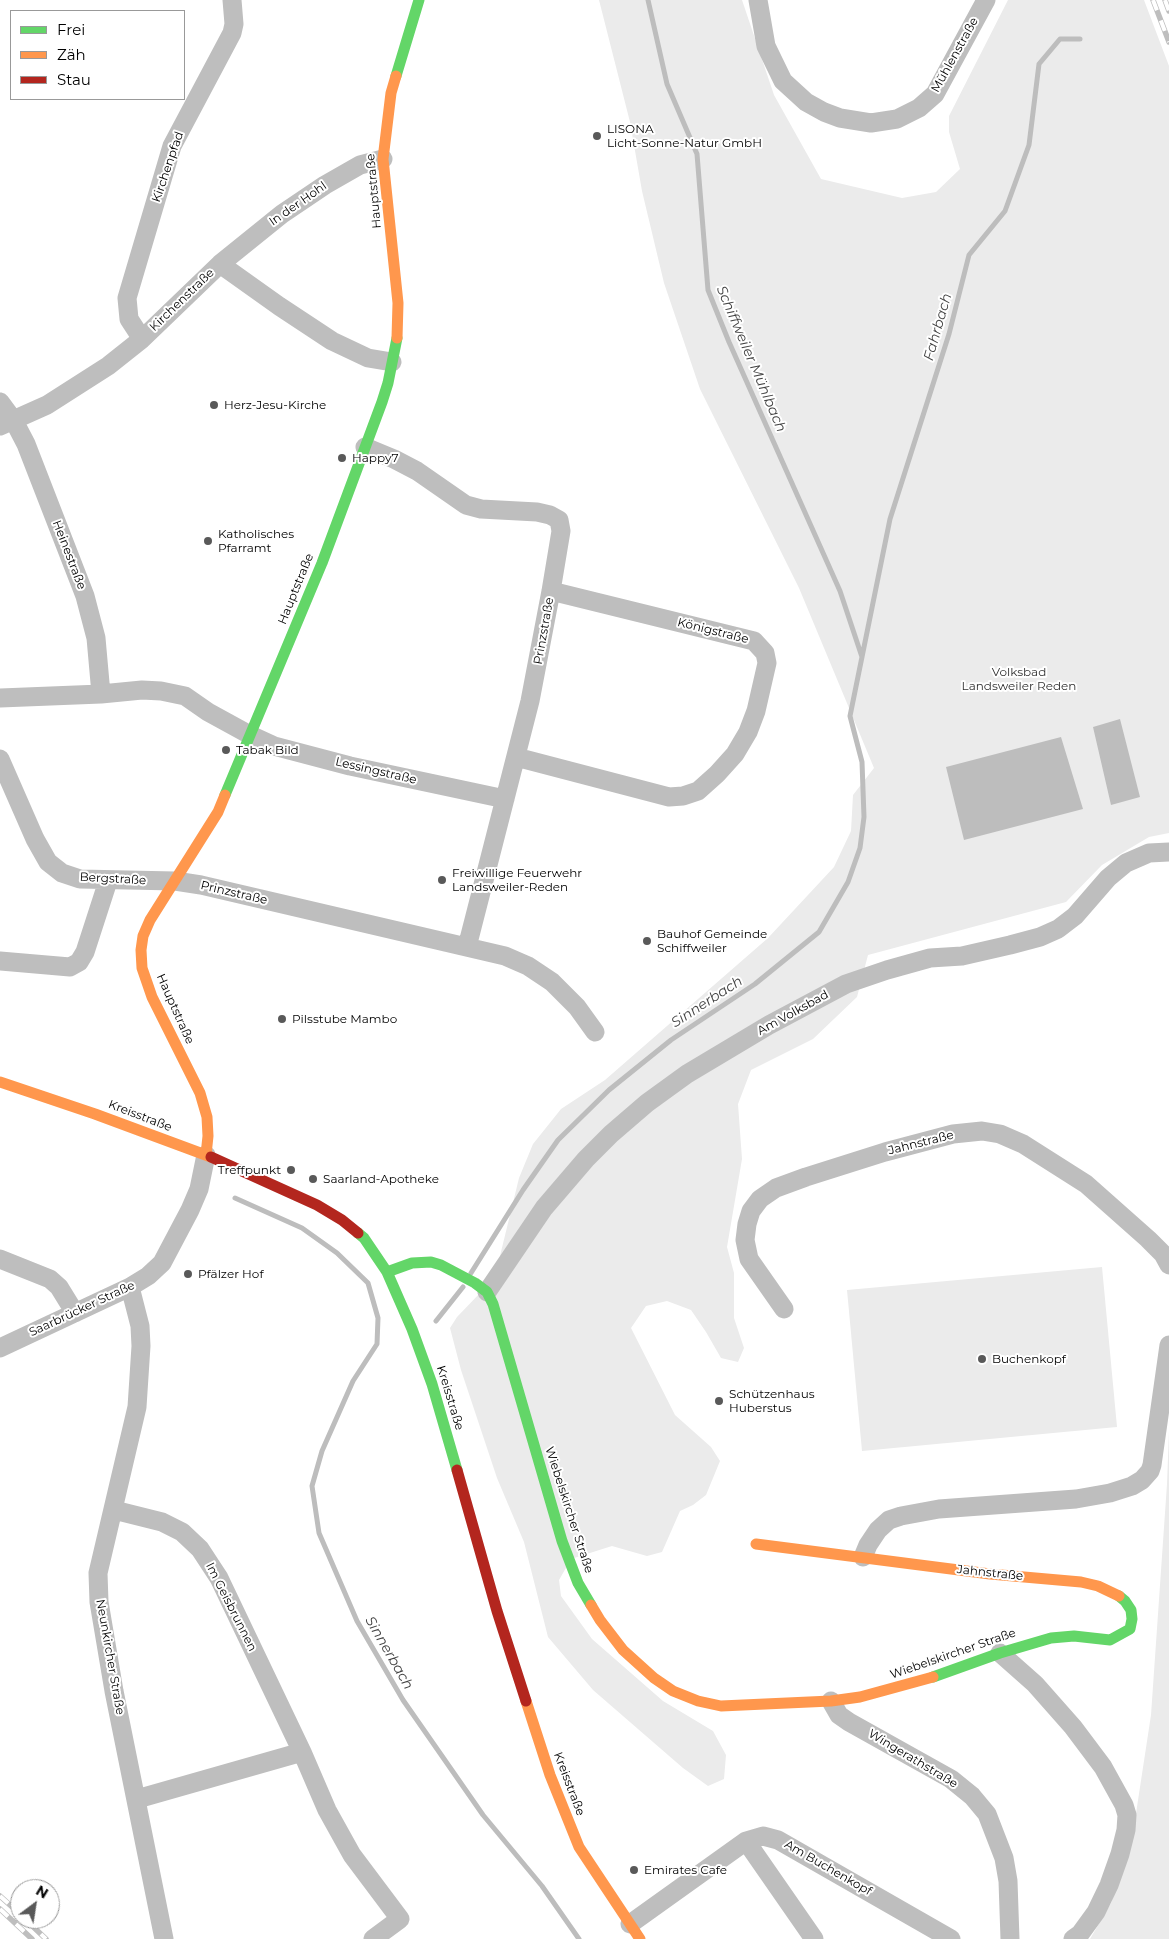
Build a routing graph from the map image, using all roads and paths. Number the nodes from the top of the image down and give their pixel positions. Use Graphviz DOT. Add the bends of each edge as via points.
graph roads {
  1 [pos="232,0"];
  2 [pos="419,0"];
  3 [pos="758,0"];
  4 [pos="986,0"];
  5 [pos="383,159"];
  6 [pos="220,264"];
  7 [pos="142,339"];
  8 [pos="392,362"];
  9 [pos="0,402"];
  10 [pos="7,424"];
  11 [pos="366,448"];
  12 [pos="551,591"];
  13 [pos="101,694"];
  14 [pos="0,698"];
  15 [pos="250,735"];
  16 [pos="516,757"];
  17 [pos="0,759"];
  18 [pos="8,798"];
  19 [pos="505,799"];
  20 [pos="1169,852"];
  21 [pos="108,881"];
  22 [pos="175,881"];
  23 [pos="467,947"];
  24 [pos="0,961"];
  25 [pos="595,1032"];
  26 [pos="0,1082"];
  27 [pos="206,1155"];
  28 [pos="0,1259"];
  29 [pos="1169,1265"];
  30 [pos="387,1272"];
  31 [pos="130,1287"];
  32 [pos="481,1288"];
  33 [pos="784,1309"];
  34 [pos="75,1313"];
  35 [pos="1169,1345"];
  36 [pos="0,1348"];
  37 [pos="114,1510"];
  38 [pos="756,1544"];
  39 [pos="863,1557"];
  40 [pos="1116,1593"];
  41 [pos="1000,1653"];
  42 [pos="831,1701"];
  43 [pos="302,1752"];
  44 [pos="137,1800"];
  45 [pos="746,1841"];
  46 [pos="635,1931"];
  47 [pos="164,1939"];
  48 [pos="373,1939"];
  49 [pos="814,1939"];
  50 [pos="951,1939"];
  51 [pos="1010,1939"];
  52 [pos="1073,1939"];
  1 -- 7 [label="street, Kirchenpfad" via="232,34 172,146 127,298 129,319"];
  2 -- 5 [label="street, Hauptstraße" via="390,93"];
  3 -- 4 [label="street, Mühlenstraße" via="766,46 783,81 806,102 824,112 871,123 897,120 919,108 934,94"];
  5 -- 6 [label="street, In der Hohl" via="360,165 325,185 282,214"];
  5 -- 8 [label="street, Hauptstraße" via="398,303"];
  6 -- 7 [label="street, Kirchenstraße"];
  6 -- 8 [label="street, Kirchenstraße" via="332,341 368,358"];
  7 -- 10 [label="street, Kirchenstraße" via="101,371 46,405"];
  8 -- 11 [label="street, Hauptstraße"];
  9 -- 10 [label="street, Heinestraße"];
  10 -- 13 [label="street, Heinestraße" via="26,444 85,596 96,638"];
  11 -- 12 [label="street, Prinzstraße" via="417,471 466,505 481,509 537,512 560,520"];
  11 -- 15 [label="street, Hauptstraße"];
  12 -- 16 [label="street, Prinzstraße"];
  12 -- 16 [label="street, Königstraße" via="754,641 765,653 767,663 748,732 735,754 698,791 668,797"];
  13 -- 14 [label="street"];
  13 -- 15 [label="street" via="142,690 185,696"];
  15 -- 19 [label="street, Lessingstraße" via="274,746 350,766"];
  15 -- 22 [label="street, Hauptstraße" via="218,812"];
  16 -- 19 [label="street, Prinzstraße"];
  17 -- 18 [label="street, Bergstraße"];
  18 -- 21 [label="street, Bergstraße" via="48,862 62,873 80,879"];
  19 -- 23 [label="street, Prinzstraße"];
  20 -- 32 [label="street, Am Volksbad" via="1149,853 1126,863 1108,878 1075,916 1058,929 1040,937 962,956 930,958 846,984 687,1074 639,1109 586,1158"];
  21 -- 22 [label="street, Bergstraße"];
  21 -- 24 [label="street" via="79,962 70,968"];
  22 -- 23 [label="street, Prinzstraße"];
  22 -- 27 [label="street, Hauptstraße" via="142,936 142,968 152,997 200,1094 207,1118"];
  23 -- 25 [label="street, Prinzstraße" via="505,956 528,966 552,982 577,1007"];
  26 -- 27 [label="street, Kreisstraße"];
  27 -- 30 [label="street, Kreisstraße" via="294,1194 342,1220 364,1238"];
  27 -- 31 [label="street, Saarbrücker Straße" via="199,1189 175,1242 162,1263"];
  28 -- 34 [label="street" via="50,1279 59,1287"];
  29 -- 33 [label="street, Jahnstraße" via="1148,1238 1086,1184 1031,1149 1000,1134 982,1131 963,1133 885,1152 806,1177 776,1188 760,1199 747,1224 745,1240 749,1259"];
  30 -- 32 [label="street" via="412,1262 436,1263"];
  30 -- 46 [label="street, Kreisstraße" via="432,1384 497,1611 550,1775 579,1846"];
  31 -- 34 [label="street, Saarbrücker Straße"];
  31 -- 37 [label="street, Neunkircher Straße" via="140,1326 140,1372 137,1407"];
  32 -- 42 [label="street, Wiebelskircher Straße" via="493,1304 562,1541 578,1583 623,1650 654,1678 698,1701 721,1706"];
  34 -- 36 [label="street, Saarbrücker Straße"];
  35 -- 39 [label="street" via="1152,1465 1142,1480 1110,1493 1076,1499 939,1509 901,1516 889,1520 878,1530"];
  37 -- 43 [label="street, Im Geisbrunnen" via="162,1522 182,1532 200,1549 219,1578"];
  37 -- 44 [label="street, Neunkircher Straße" via="98,1574 99,1602"];
  38 -- 39 [label="street, Jahnstraße"];
  39 -- 40 [label="street, Jahnstraße" via="1081,1582"];
  40 -- 41 [label="street, Wiebelskircher Straße" via="1131,1610 1130,1629 1123,1634 1110,1640 1074,1636 1050,1638"];
  41 -- 42 [label="street, Wiebelskircher Straße" via="897,1688"];
  41 -- 52 [label="street" via="1035,1684 1073,1727 1102,1767 1127,1815 1120,1854 1109,1885 1096,1912"];
  42 -- 51 [label="street, Wingerathstraße" via="838,1714 849,1722 951,1779 972,1796 986,1814 1004,1858"];
  43 -- 44 [label="street"];
  43 -- 48 [label="street, Im Geisbrunnen" via="327,1810 352,1855 400,1919"];
  44 -- 47 [label="street, Neunkircher Straße"];
  45 -- 46 [label="street, Am Buchenkopf"];
  45 -- 49 [label="street"];
  45 -- 50 [label="street, Am Buchenkopf" via="763,1836 778,1840"];
}
